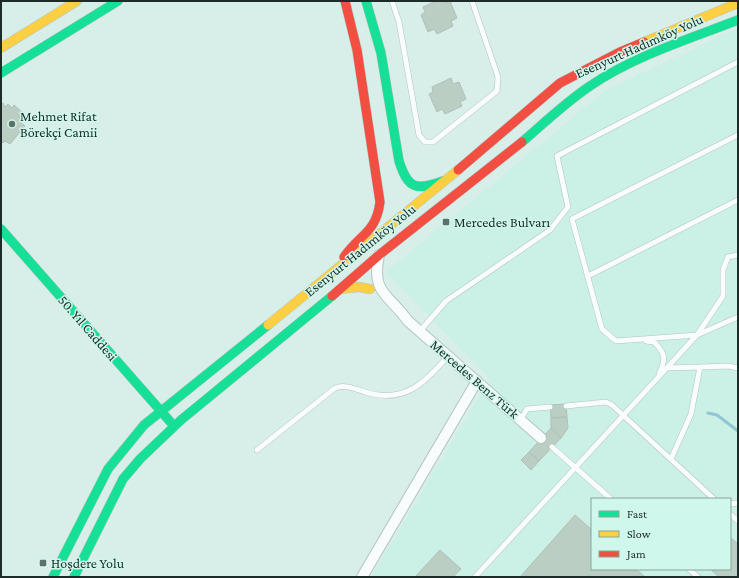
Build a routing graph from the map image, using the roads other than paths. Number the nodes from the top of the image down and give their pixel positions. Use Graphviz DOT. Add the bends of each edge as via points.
graph roads {
  1 [pos="77,1"];
  2 [pos="118,1"];
  3 [pos="344,1"];
  4 [pos="366,1"];
  5 [pos="392,1"];
  6 [pos="472,1"];
  7 [pos="738,3"];
  8 [pos="738,20"];
  9 [pos="1,48"];
  10 [pos="738,62"];
  11 [pos="1,72"];
  12 [pos="738,135"];
  13 [pos="449,178"];
  14 [pos="738,200"];
  15 [pos="1,229"];
  16 [pos="379,255"];
  17 [pos="738,255"];
  18 [pos="359,262"];
  19 [pos="338,269"];
  20 [pos="588,276"];
  21 [pos="340,289"];
  22 [pos="370,289"];
  23 [pos="738,317"];
  24 [pos="408,321"];
  25 [pos="420,332"];
  26 [pos="697,335"];
  27 [pos="634,340"];
  28 [pos="448,356"];
  29 [pos="700,367"];
  30 [pos="667,368"];
  31 [pos="738,368"];
  32 [pos="656,380"];
  33 [pos="477,381"];
  34 [pos="566,406"];
  35 [pos="550,407"];
  36 [pos="161,411"];
  37 [pos="623,415"];
  38 [pos="521,420"];
  39 [pos="174,426"];
  40 [pos="541,438"];
  41 [pos="552,447"];
  42 [pos="257,450"];
  43 [pos="671,459"];
  44 [pos="575,466"];
  45 [pos="610,498"];
  46 [pos="713,498"];
  47 [pos="690,570"];
  48 [pos="53,577"];
  49 [pos="74,577"];
  50 [pos="362,577"];
  51 [pos="474,577"];
  52 [pos="698,577"];
  1 -- 9 [label="main road"];
  2 -- 11 [label="main road"];
  3 -- 19 [label="main road" via="357,50 380,202 375,224 348,250"];
  4 -- 13 [label="main road" via="381,53 399,161 404,176 412,186 421,189"];
  5 -- 6 [label="lane" via="399,22 419,135 425,142 433,142 497,91 498,77"];
  7 -- 13 [label="main road, Esenyurt Hadımköy Yolu" via="620,52 560,83"];
  8 -- 16 [label="main road, Esenyurt Hadımköy Yolu" via="637,60 590,86"];
  10 -- 25 [label="lane" via="557,156 568,207 550,230 446,302"];
  12 -- 20 [label="lane" via="572,219"];
  13 -- 18 [label="main road, Esenyurt Hadımköy Yolu"];
  14 -- 20 [label="lane"];
  15 -- 36 [label="main road, 50. Yıl Caddesi"];
  16 -- 18 [label="main road, Esenyurt Hadımköy Yolu"];
  16 -- 24 [label="street, Mercedes Benz Türk" via="376,278 381,291"];
  17 -- 26 [label="lane" via="728,257 723,270 723,296"];
  18 -- 19 [label="main road, Esenyurt Hadımköy Yolu"];
  18 -- 21 [label="main road, Esenyurt Hadımköy Yolu"];
  18 -- 22 [label="street, Mercedes Benz Türk"];
  19 -- 36 [label="main road, Esenyurt Hadımköy Yolu"];
  20 -- 27 [label="lane" via="602,329 616,341"];
  21 -- 22 [label="main road"];
  21 -- 39 [label="main road, Esenyurt Hadımköy Yolu"];
  22 -- 24 [label="street, Mercedes Benz Türk" via="401,318"];
  23 -- 26 [label="lane"];
  24 -- 25 [label="street, Mercedes Benz Türk"];
  25 -- 28 [label="street, Mercedes Benz Türk"];
  26 -- 27 [label="lane"];
  26 -- 30 [label="lane"];
  27 -- 32 [label="lane" via="654,342 663,351 664,363"];
  28 -- 33 [label="street, Mercedes Benz Türk"];
  28 -- 42 [label="lane" via="424,383 395,396 379,396 344,386 335,388"];
  29 -- 30 [label="lane"];
  29 -- 31 [label="lane"];
  29 -- 43 [label="lane" via="691,414"];
  30 -- 32 [label="lane"];
  32 -- 37 [label="lane"];
  33 -- 38 [label="street, Mercedes Benz Türk"];
  33 -- 50 [label="street"];
  34 -- 37 [label="lane" via="606,402"];
  35 -- 38 [label="lane" via="527,409"];
  36 -- 39 [label="main road, 50. Yıl Caddesi"];
  36 -- 48 [label="main road, Esenyurt Hadımköy Yolu" via="144,425 108,469"];
  37 -- 43 [label="lane"];
  37 -- 44 [label="lane"];
  38 -- 40 [label="street, Mercedes Benz Türk"];
  39 -- 49 [label="main road, Esenyurt Hadımköy Yolu" via="123,479"];
  41 -- 44 [label="lane"];
  43 -- 46 [label="lane"];
  44 -- 45 [label="lane"];
  44 -- 51 [label="lane"];
  47 -- 52 [label="lane"];
}
